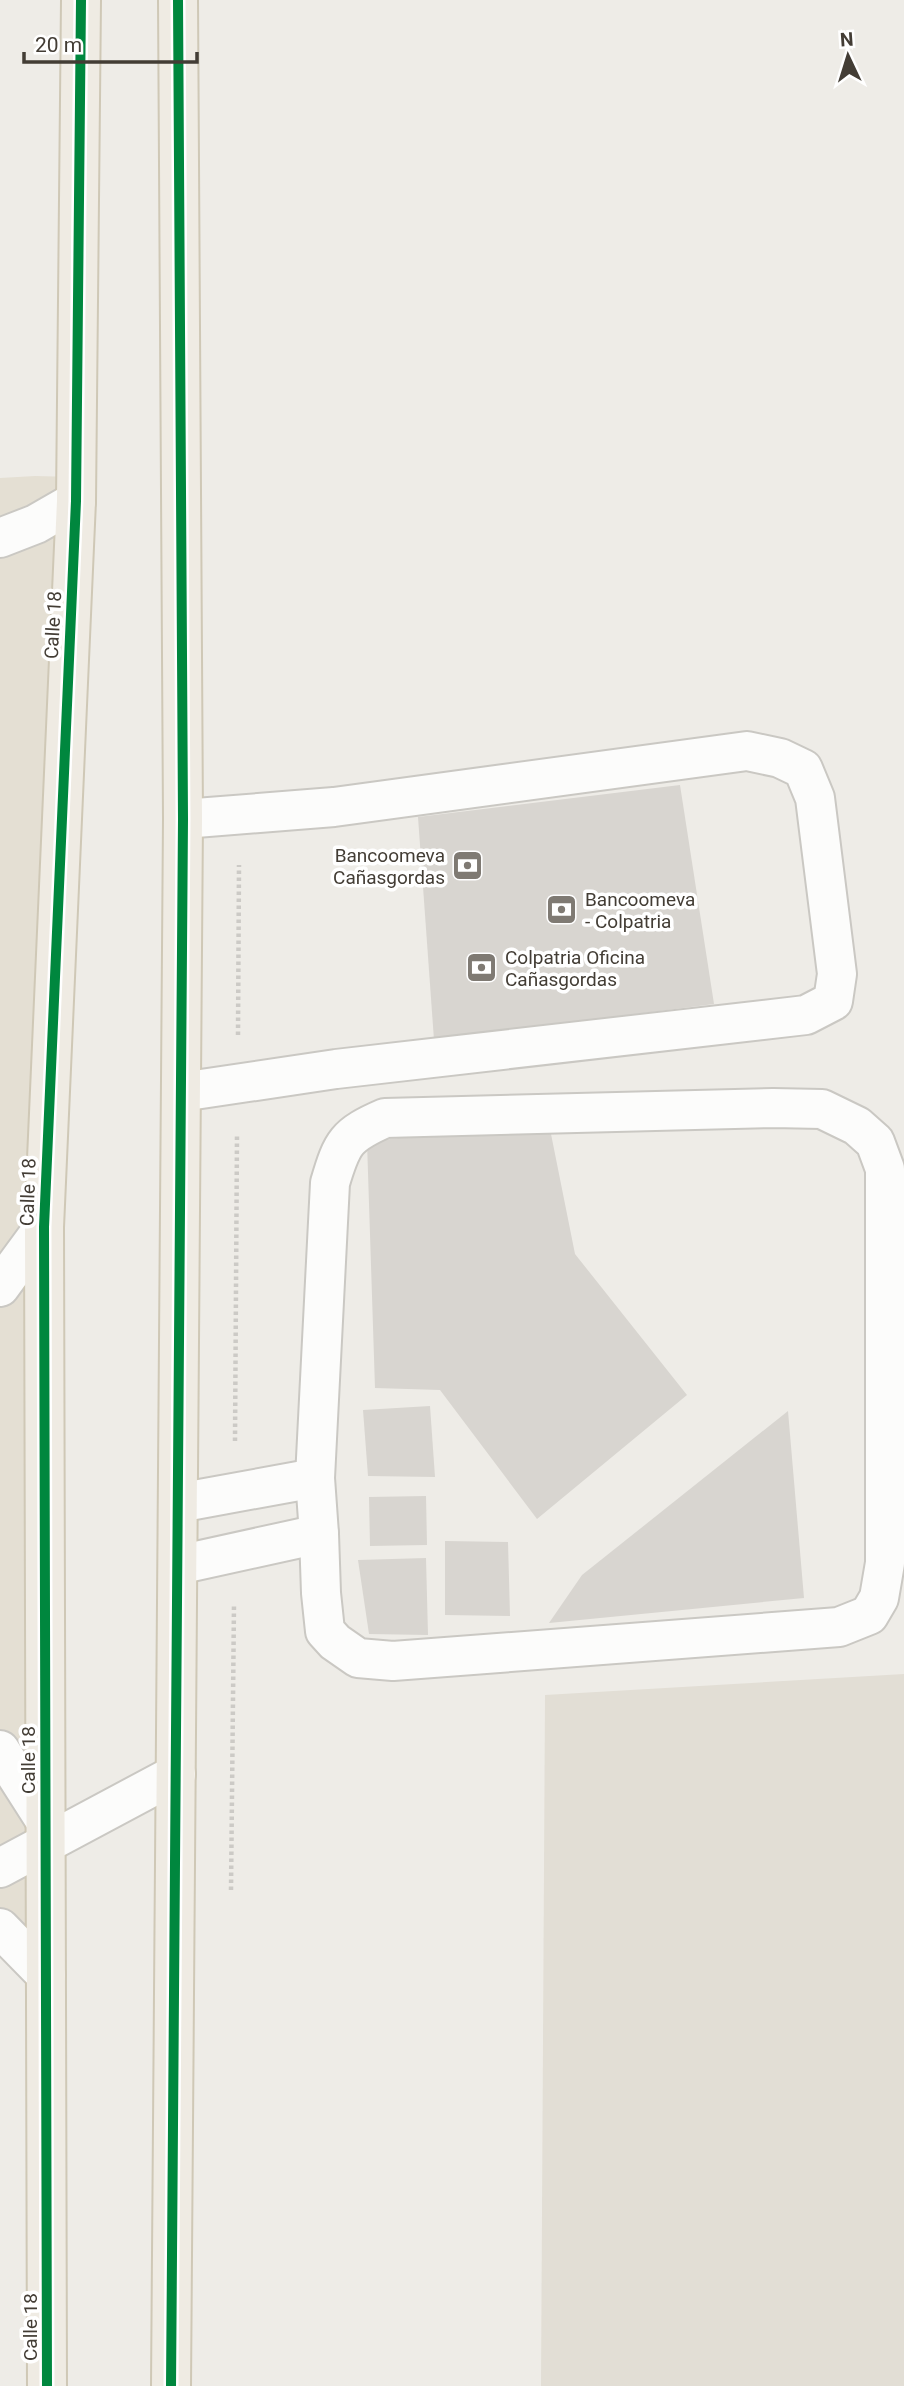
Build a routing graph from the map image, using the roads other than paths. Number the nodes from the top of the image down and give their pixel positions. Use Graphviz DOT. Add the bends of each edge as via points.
graph roads {
  1 [pos="81,0"];
  2 [pos="177,0"];
  3 [pos="76,501"];
  4 [pos="0,538"];
  5 [pos="183,819"];
  6 [pos="181,1092"];
  7 [pos="44,1227"];
  8 [pos="0,1287"];
  9 [pos="315,1478"];
  10 [pos="178,1503"];
  11 [pos="319,1534"];
  12 [pos="178,1565"];
  13 [pos="0,1750"];
  14 [pos="176,1774"];
  15 [pos="46,1833"];
  16 [pos="0,1868"];
  17 [pos="0,1928"];
  18 [pos="46,1975"];
  19 [pos="47,2386"];
  20 [pos="172,2386"];
  1 -- 3 [label="main road, Calle 18"];
  2 -- 5 [label="main road"];
  3 -- 4 [label="lane"];
  3 -- 7 [label="main road, Calle 18"];
  5 -- 6 [label="main road"];
  5 -- 6 [label="lane" via="334,807 747,751 780,758 803,769 815,798 837,974 833,1001 806,1015 336,1069"];
  6 -- 10 [label="main road"];
  7 -- 8 [label="lane"];
  7 -- 15 [label="main road, Calle 18"];
  9 -- 10 [label="lane"];
  9 -- 11 [label="lane"];
  9 -- 11 [label="lane" via="330,1183 339,1151 359,1130 385,1118 822,1109 858,1126 875,1142 885,1169 885,1563 879,1598 869,1615 839,1627 393,1661 358,1658 325,1631"];
  10 -- 12 [label="main road"];
  11 -- 12 [label="lane"];
  12 -- 14 [label="main road"];
  13 -- 15 [label="lane"];
  14 -- 15 [label="lane"];
  14 -- 20 [label="main road"];
  15 -- 16 [label="lane"];
  15 -- 18 [label="main road, Calle 18"];
  17 -- 18 [label="lane"];
  18 -- 19 [label="main road, Calle 18"];
}
